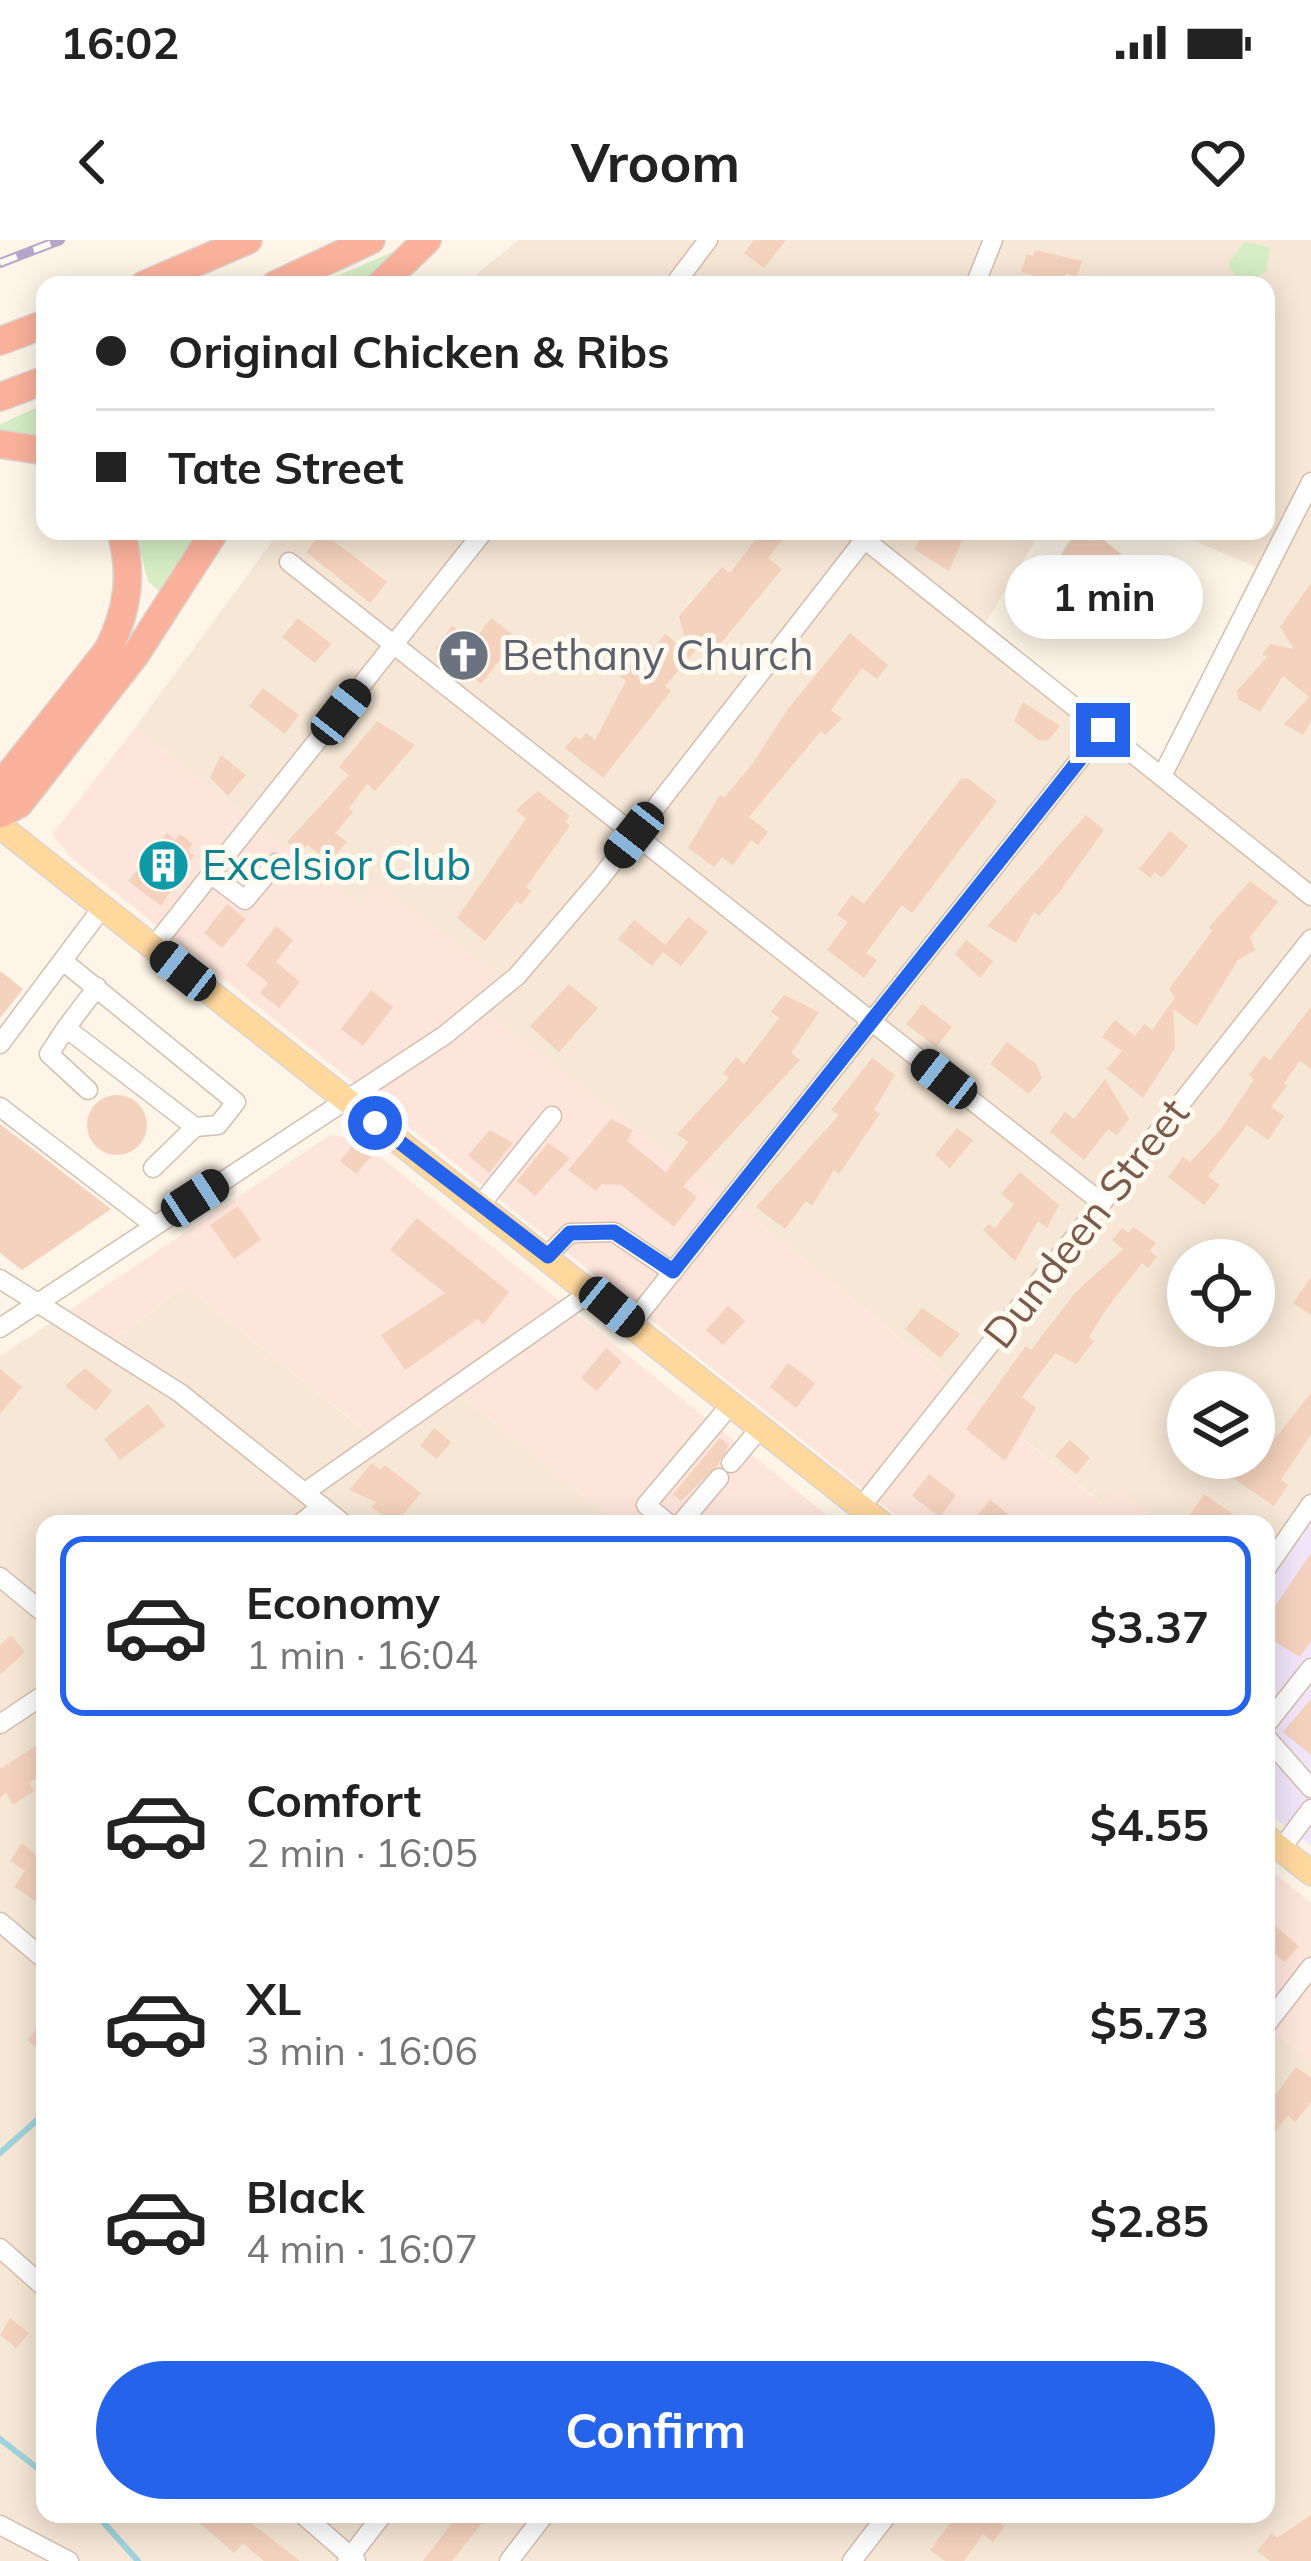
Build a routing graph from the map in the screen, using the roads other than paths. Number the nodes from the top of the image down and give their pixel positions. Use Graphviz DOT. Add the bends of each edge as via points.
graph roads {
  1 [pos="248,240"];
  2 [pos="370,240"];
  3 [pos="427,240"];
  4 [pos="708,240"];
  5 [pos="993,240"];
  6 [pos="165,276"];
  7 [pos="294,276"];
  8 [pos="389,276"];
  9 [pos="681,276"];
  10 [pos="979,276"];
  11 [pos="36,327"];
  12 [pos="0,341"];
  13 [pos="36,383"];
  14 [pos="0,397"];
  15 [pos="0,444"];
  16 [pos="36,450"];
  17 [pos="1311,482"];
  18 [pos="123,540"];
  19 [pos="209,540"];
  20 [pos="477,540"];
  21 [pos="858,540"];
  22 [pos="870,540"];
  23 [pos="289,562"];
  24 [pos="395,644"];
  25 [pos="1103,730"];
  26 [pos="1162,776"];
  27 [pos="0,786"];
  28 [pos="0,814"];
  29 [pos="0,826"];
  30 [pos="634,835"];
  31 [pos="276,863"];
  32 [pos="212,874"];
  33 [pos="1311,896"];
  34 [pos="102,908"];
  35 [pos="1311,939"];
  36 [pos="153,947"];
  37 [pos="63,961"];
  38 [pos="97,987"];
  39 [pos="870,1021"];
  40 [pos="66,1028"];
  41 [pos="0,1044"];
  42 [pos="88,1090"];
  43 [pos="345,1099"];
  44 [pos="0,1107"];
  45 [pos="552,1116"];
  46 [pos="195,1127"];
  47 [pos="152,1168"];
  48 [pos="1102,1203"];
  49 [pos="482,1204"];
  50 [pos="154,1225"];
  51 [pos="548,1256"];
  52 [pos="673,1271"];
  53 [pos="0,1279"];
  54 [pos="592,1291"];
  55 [pos="37,1302"];
  56 [pos="632,1323"];
  57 [pos="0,1328"];
  58 [pos="732,1403"];
  59 [pos="761,1427"];
  60 [pos="305,1492"];
  61 [pos="1311,1504"];
  62 [pos="322,1507"];
  63 [pos="861,1507"];
  64 [pos="312,1515"];
  65 [pos="332,1515"];
  66 [pos="659,1515"];
  67 [pos="688,1515"];
  68 [pos="871,1515"];
  69 [pos="1275,1556"];
  70 [pos="0,1577"];
  71 [pos="36,1607"];
  72 [pos="1311,1668"];
  73 [pos="36,1700"];
  74 [pos="1275,1714"];
  75 [pos="0,1724"];
  76 [pos="1275,1754"];
  77 [pos="1311,1788"];
  78 [pos="1311,1809"];
  79 [pos="1275,1842"];
  80 [pos="1275,1844"];
  81 [pos="1311,1873"];
  82 [pos="0,1922"];
  83 [pos="36,1952"];
  84 [pos="1311,1966"];
  85 [pos="1275,2013"];
  86 [pos="0,2248"];
  87 [pos="36,2280"];
  88 [pos="312,2523"];
  89 [pos="377,2523"];
  90 [pos="538,2523"];
  91 [pos="881,2523"];
  92 [pos="0,2525"];
  93 [pos="351,2559"];
  94 [pos="69,2561"];
  95 [pos="509,2561"];
  96 [pos="852,2561"];
  1 -- 6 [label="highway"];
  2 -- 7 [label="highway"];
  3 -- 8 [label="highway"];
  4 -- 9 [label="street"];
  5 -- 10 [label="street"];
  11 -- 12 [label="highway"];
  13 -- 14 [label="highway"];
  15 -- 16 [label="highway"];
  17 -- 26 [label="street"];
  18 -- 27 [label="highway" via="129,572 120,626"];
  19 -- 28 [label="highway" via="136,654 19,804"];
  20 -- 24 [label="street"];
  21 -- 30 [label="street"];
  22 -- 25 [label="street"];
  23 -- 24 [label="street"];
  24 -- 30 [label="street"];
  24 -- 32 [label="street"];
  25 -- 26 [label="street"];
  25 -- 39 [label="street"];
  26 -- 33 [label="street"];
  29 -- 34 [label="main road"];
  30 -- 39 [label="street"];
  30 -- 43 [label="street" via="517,976 446,1035"];
  31 -- 32 [label="street" via="245,900"];
  32 -- 36 [label="street"];
  34 -- 36 [label="main road"];
  34 -- 37 [label="street"];
  35 -- 48 [label="street, Dundeen Street"];
  36 -- 43 [label="main road"];
  37 -- 38 [label="street"];
  37 -- 41 [label="street"];
  38 -- 40 [label="street"];
  38 -- 46 [label="street" via="235,1097 218,1125"];
  39 -- 48 [label="street"];
  39 -- 52 [label="street"];
  40 -- 42 [label="street" via="49,1054"];
  40 -- 46 [label="street"];
  43 -- 49 [label="main road"];
  43 -- 50 [label="street"];
  44 -- 50 [label="street"];
  45 -- 49 [label="street"];
  46 -- 47 [label="street"];
  48 -- 63 [label="street, Dundeen Street"];
  49 -- 51 [label="main road"];
  50 -- 55 [label="street"];
  51 -- 52 [label="street" via="570,1233 614,1232"];
  51 -- 54 [label="main road"];
  52 -- 56 [label="street"];
  53 -- 55 [label="street"];
  54 -- 56 [label="main road"];
  54 -- 60 [label="street"];
  55 -- 57 [label="street"];
  55 -- 60 [label="street" via="180,1393"];
  56 -- 58 [label="main road"];
  58 -- 59 [label="main road"];
  58 -- 66 [label="street" via="646,1505"];
  59 -- 63 [label="main road"];
  59 -- 67 [label="street"];
  60 -- 62 [label="street"];
  61 -- 69 [label="street"];
  62 -- 64 [label="street"];
  62 -- 65 [label="street"];
  63 -- 68 [label="main road"];
  70 -- 71 [label="street"];
  72 -- 74 [label="street"];
  73 -- 75 [label="street"];
  76 -- 77 [label="street"];
  78 -- 79 [label="street"];
  80 -- 81 [label="main road"];
  82 -- 83 [label="street"];
  84 -- 85 [label="street"];
  86 -- 87 [label="street"];
  88 -- 93 [label="street"];
  89 -- 93 [label="street"];
  90 -- 95 [label="street"];
  91 -- 96 [label="street"];
  92 -- 94 [label="street"];
}
